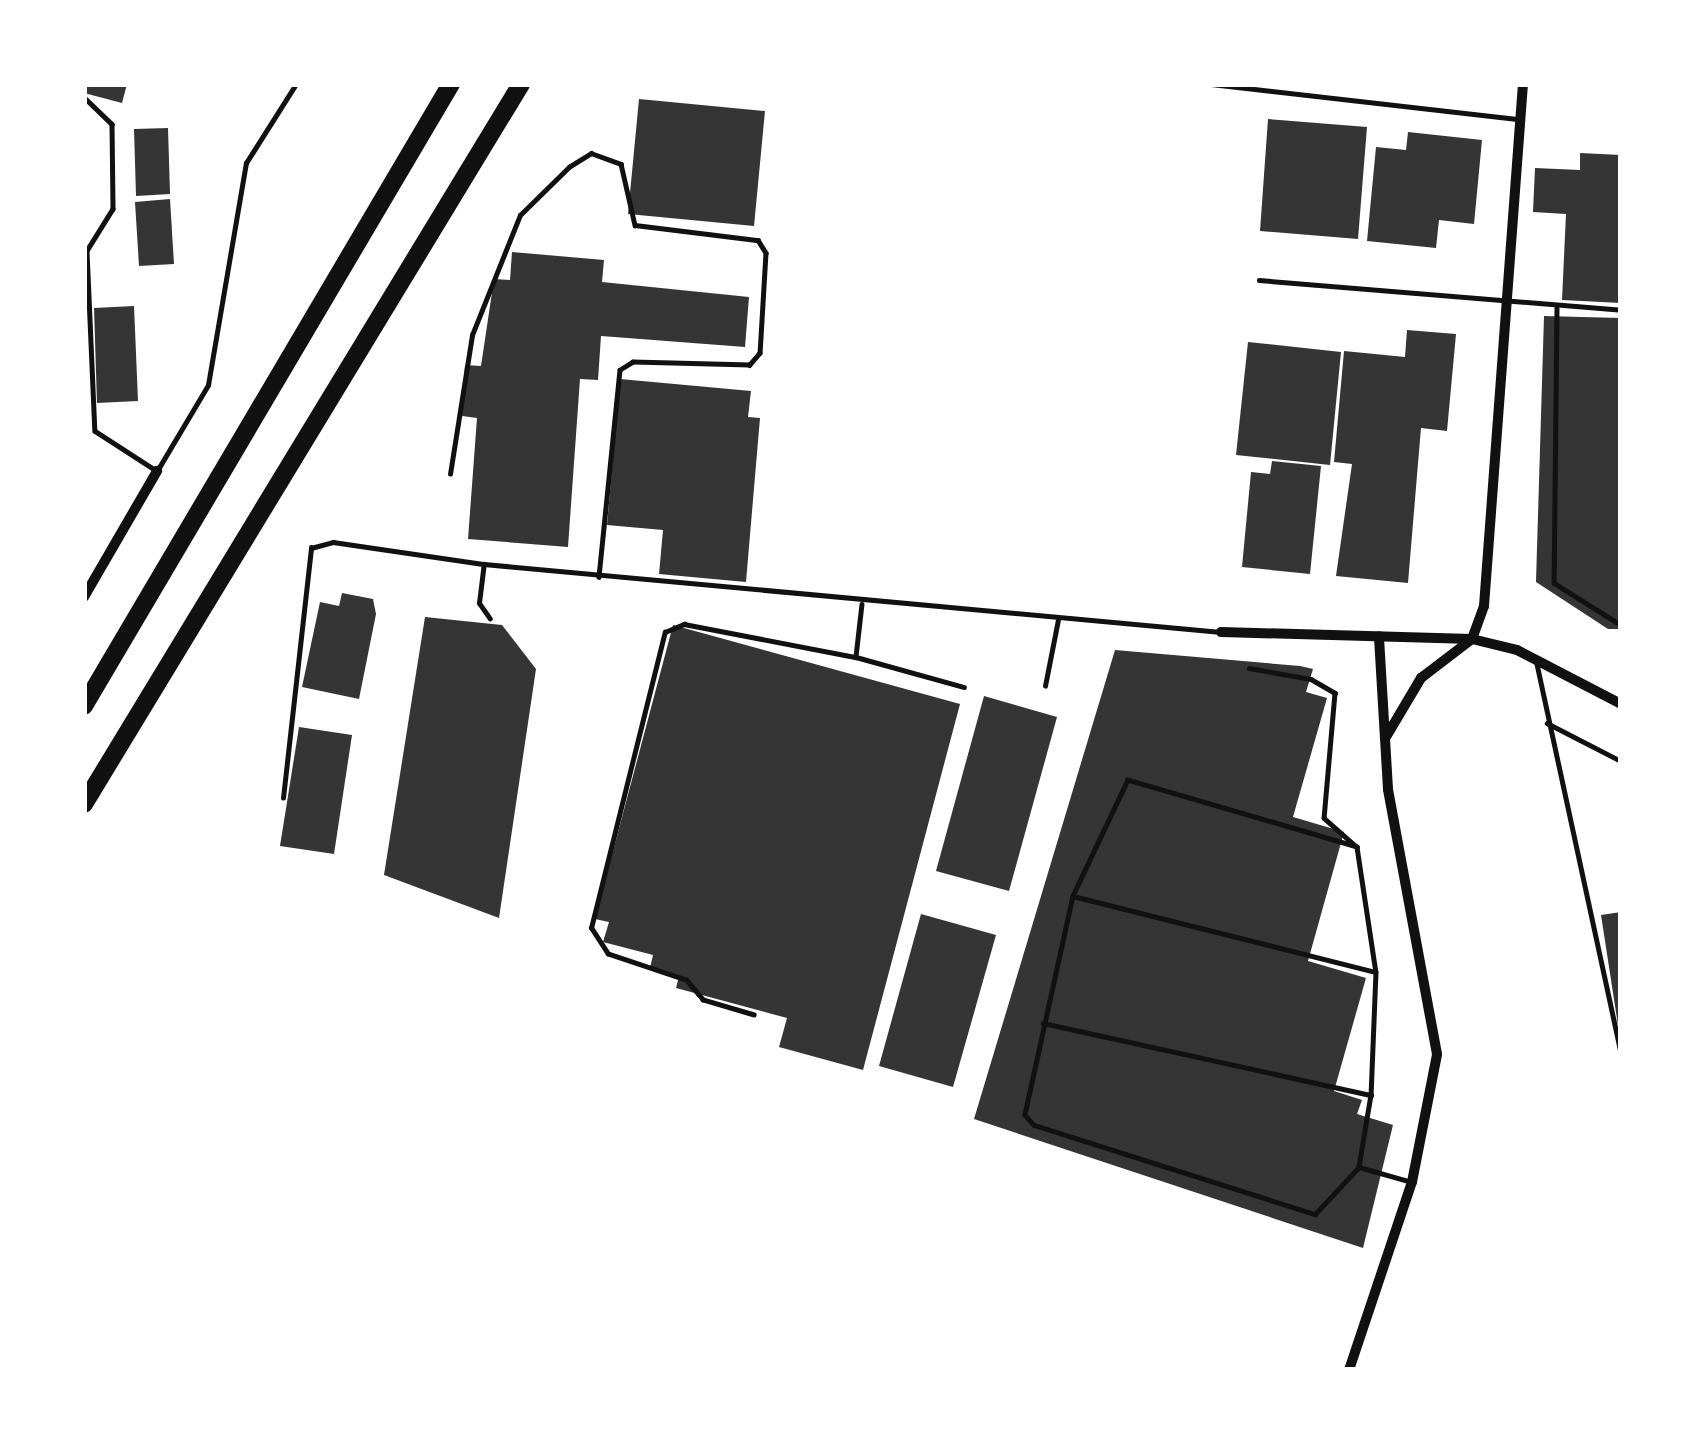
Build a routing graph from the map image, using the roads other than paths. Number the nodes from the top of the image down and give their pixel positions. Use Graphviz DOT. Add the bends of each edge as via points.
graph roads {
  1 [pos="296,84"];
  2 [pos="451,84"];
  3 [pos="521,84"];
  4 [pos="1211,84"];
  5 [pos="1522,84"];
  6 [pos="84,97"];
  7 [pos="1519,119"];
  8 [pos="1259,280"];
  9 [pos="1507,306"];
  10 [pos="1557,308"];
  11 [pos="1621,310"];
  12 [pos="84,427"];
  13 [pos="95,431"];
  14 [pos="157,471"];
  15 [pos="450,474"];
  16 [pos="484,564"];
  17 [pos="599,577"];
  18 [pos="84,597"];
  19 [pos="862,604"];
  20 [pos="490,620"];
  21 [pos="1058,620"];
  22 [pos="1621,625"];
  23 [pos="1221,632"];
  24 [pos="1379,636"];
  25 [pos="1472,639"];
  26 [pos="856,657"];
  27 [pos="1536,659"];
  28 [pos="1249,668"];
  29 [pos="1045,686"];
  30 [pos="964,687"];
  31 [pos="1621,704"];
  32 [pos="84,706"];
  33 [pos="1546,723"];
  34 [pos="1384,741"];
  35 [pos="1620,763"];
  36 [pos="283,798"];
  37 [pos="84,804"];
  38 [pos="1357,848"];
  39 [pos="1073,896"];
  40 [pos="1376,972"];
  41 [pos="754,1015"];
  42 [pos="1042,1023"];
  43 [pos="1621,1051"];
  44 [pos="1371,1095"];
  45 [pos="1359,1167"];
  46 [pos="1412,1182"];
  47 [pos="1349,1370"];
  1 -- 14 [label="lane" via="246,163 208,385"];
  2 -- 32 [label="highway"];
  3 -- 37 [label="highway"];
  4 -- 7 [label="lane"];
  5 -- 7 [label="street"];
  6 -- 13 [label="lane" via="112,124 112,209 87,251"];
  7 -- 9 [label="street"];
  8 -- 9 [label="lane"];
  9 -- 10 [label="lane"];
  9 -- 25 [label="street" via="1490,568"];
  10 -- 11 [label="lane"];
  10 -- 22 [label="lane" via="1554,583"];
  12 -- 13 [label="lane"];
  13 -- 14 [label="lane"];
  14 -- 18 [label="street"];
  15 -- 17 [label="lane" via="472,335 520,215 569,167 591,153 621,164 635,225 758,240 766,253 760,353 749,365 633,362 620,370"];
  16 -- 17 [label="lane"];
  16 -- 20 [label="lane" via="479,603"];
  16 -- 36 [label="lane" via="333,542 310,548"];
  17 -- 19 [label="lane"];
  19 -- 21 [label="lane"];
  19 -- 26 [label="lane"];
  21 -- 23 [label="lane"];
  21 -- 29 [label="lane"];
  23 -- 24 [label="street"];
  24 -- 25 [label="street"];
  24 -- 34 [label="street"];
  25 -- 27 [label="street"];
  25 -- 34 [label="street" via="1421,678"];
  26 -- 30 [label="lane"];
  26 -- 41 [label="lane" via="685,624 665,632 591,928 608,954 686,980 703,1000"];
  27 -- 31 [label="street"];
  27 -- 33 [label="lane"];
  28 -- 38 [label="lane" via="1311,679 1335,693 1324,818"];
  33 -- 35 [label="lane"];
  33 -- 43 [label="lane"];
  34 -- 46 [label="street" via="1436,1039"];
  38 -- 39 [label="lane" via="1128,780"];
  38 -- 40 [label="lane"];
  39 -- 40 [label="lane"];
  39 -- 42 [label="lane"];
  40 -- 44 [label="lane"];
  42 -- 44 [label="lane"];
  42 -- 45 [label="lane" via="1025,1115 1034,1125 1316,1214"];
  44 -- 45 [label="lane"];
  45 -- 46 [label="lane"];
  46 -- 47 [label="street"];
}
